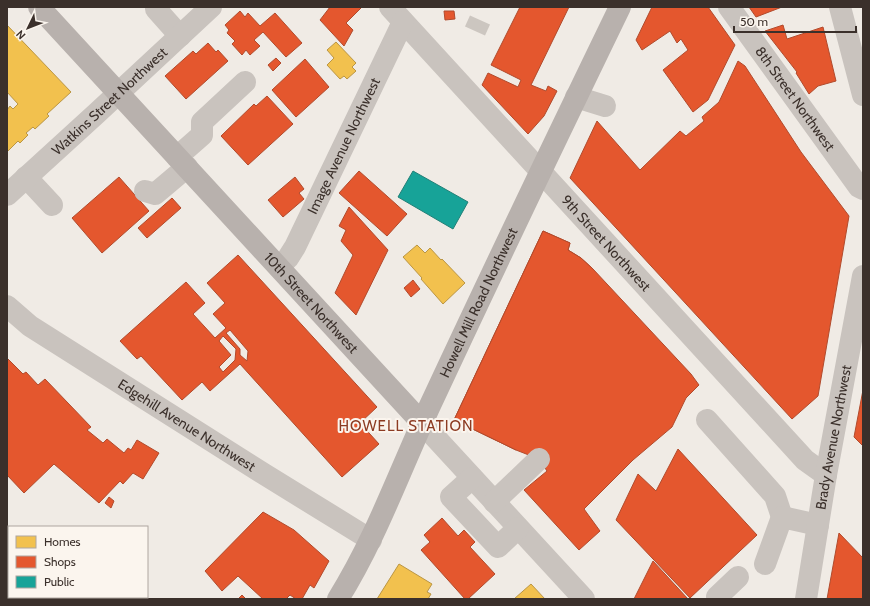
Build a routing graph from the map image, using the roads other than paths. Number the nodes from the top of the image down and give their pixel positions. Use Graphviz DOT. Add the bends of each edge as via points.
graph roads {
  1 [pos="39,7"];
  2 [pos="211,7"];
  3 [pos="620,7"];
  4 [pos="729,7"];
  5 [pos="840,7"];
  6 [pos="156,9"];
  7 [pos="396,14"];
  8 [pos="180,36"];
  9 [pos="855,36"];
  10 [pos="245,82"];
  11 [pos="119,93"];
  12 [pos="863,95"];
  13 [pos="576,97"];
  14 [pos="605,106"];
  15 [pos="182,162"];
  16 [pos="540,172"];
  17 [pos="26,178"];
  18 [pos="863,189"];
  19 [pos="145,191"];
  20 [pos="7,195"];
  21 [pos="52,205"];
  22 [pos="279,267"];
  23 [pos="862,288"];
  24 [pos="9,312"];
  25 [pos="707,420"];
  26 [pos="422,423"];
  27 [pos="539,459"];
  28 [pos="826,475"];
  29 [pos="472,478"];
  30 [pos="494,502"];
  31 [pos="782,517"];
  32 [pos="818,524"];
  33 [pos="518,528"];
  34 [pos="371,540"];
  35 [pos="765,564"];
  36 [pos="738,578"];
  37 [pos="717,597"];
  38 [pos="338,599"];
  39 [pos="584,599"];
  40 [pos="806,599"];
  1 -- 11 [label="main road, 10th Street Northwest"];
  2 -- 8 [label="street, Watkins Street Northwest"];
  3 -- 13 [label="main road, Howell Mill Road Northwest"];
  4 -- 18 [label="street, 8th Street Northwest" via="859,187"];
  5 -- 9 [label="street"];
  6 -- 8 [label="street"];
  7 -- 16 [label="street, 9th Street Northwest" via="454,68"];
  7 -- 22 [label="street, Image Avenue Northwest" via="295,247"];
  8 -- 11 [label="street, Watkins Street Northwest"];
  9 -- 12 [label="street"];
  10 -- 15 [label="street" via="202,122 202,135"];
  11 -- 15 [label="main road, 10th Street Northwest"];
  11 -- 17 [label="street, Watkins Street Northwest"];
  13 -- 14 [label="street"];
  13 -- 16 [label="main road, Howell Mill Road Northwest"];
  15 -- 19 [label="street" via="156,194"];
  15 -- 22 [label="main road, 10th Street Northwest"];
  16 -- 26 [label="main road, Howell Mill Road Northwest"];
  16 -- 28 [label="street, 9th Street Northwest" via="805,460"];
  17 -- 20 [label="street, Watkins Street Northwest"];
  17 -- 21 [label="street"];
  22 -- 26 [label="main road, 10th Street Northwest"];
  23 -- 28 [label="street, Brady Avenue Northwest"];
  24 -- 34 [label="street, Edgehill Avenue Northwest"];
  25 -- 31 [label="street" via="775,496"];
  26 -- 29 [label="street, 10th Street Northwest"];
  26 -- 34 [label="main road, Howell Mill Road Northwest"];
  27 -- 30 [label="street"];
  28 -- 32 [label="street, Brady Avenue Northwest"];
  29 -- 30 [label="street, 10th Street Northwest"];
  29 -- 33 [label="street" via="451,497 498,547"];
  30 -- 33 [label="street, 10th Street Northwest"];
  31 -- 32 [label="street"];
  31 -- 35 [label="street"];
  32 -- 40 [label="street, Brady Avenue Northwest"];
  33 -- 39 [label="street, 10th Street Northwest"];
  34 -- 38 [label="main road, Howell Mill Road Northwest"];
  36 -- 37 [label="street"];
}
